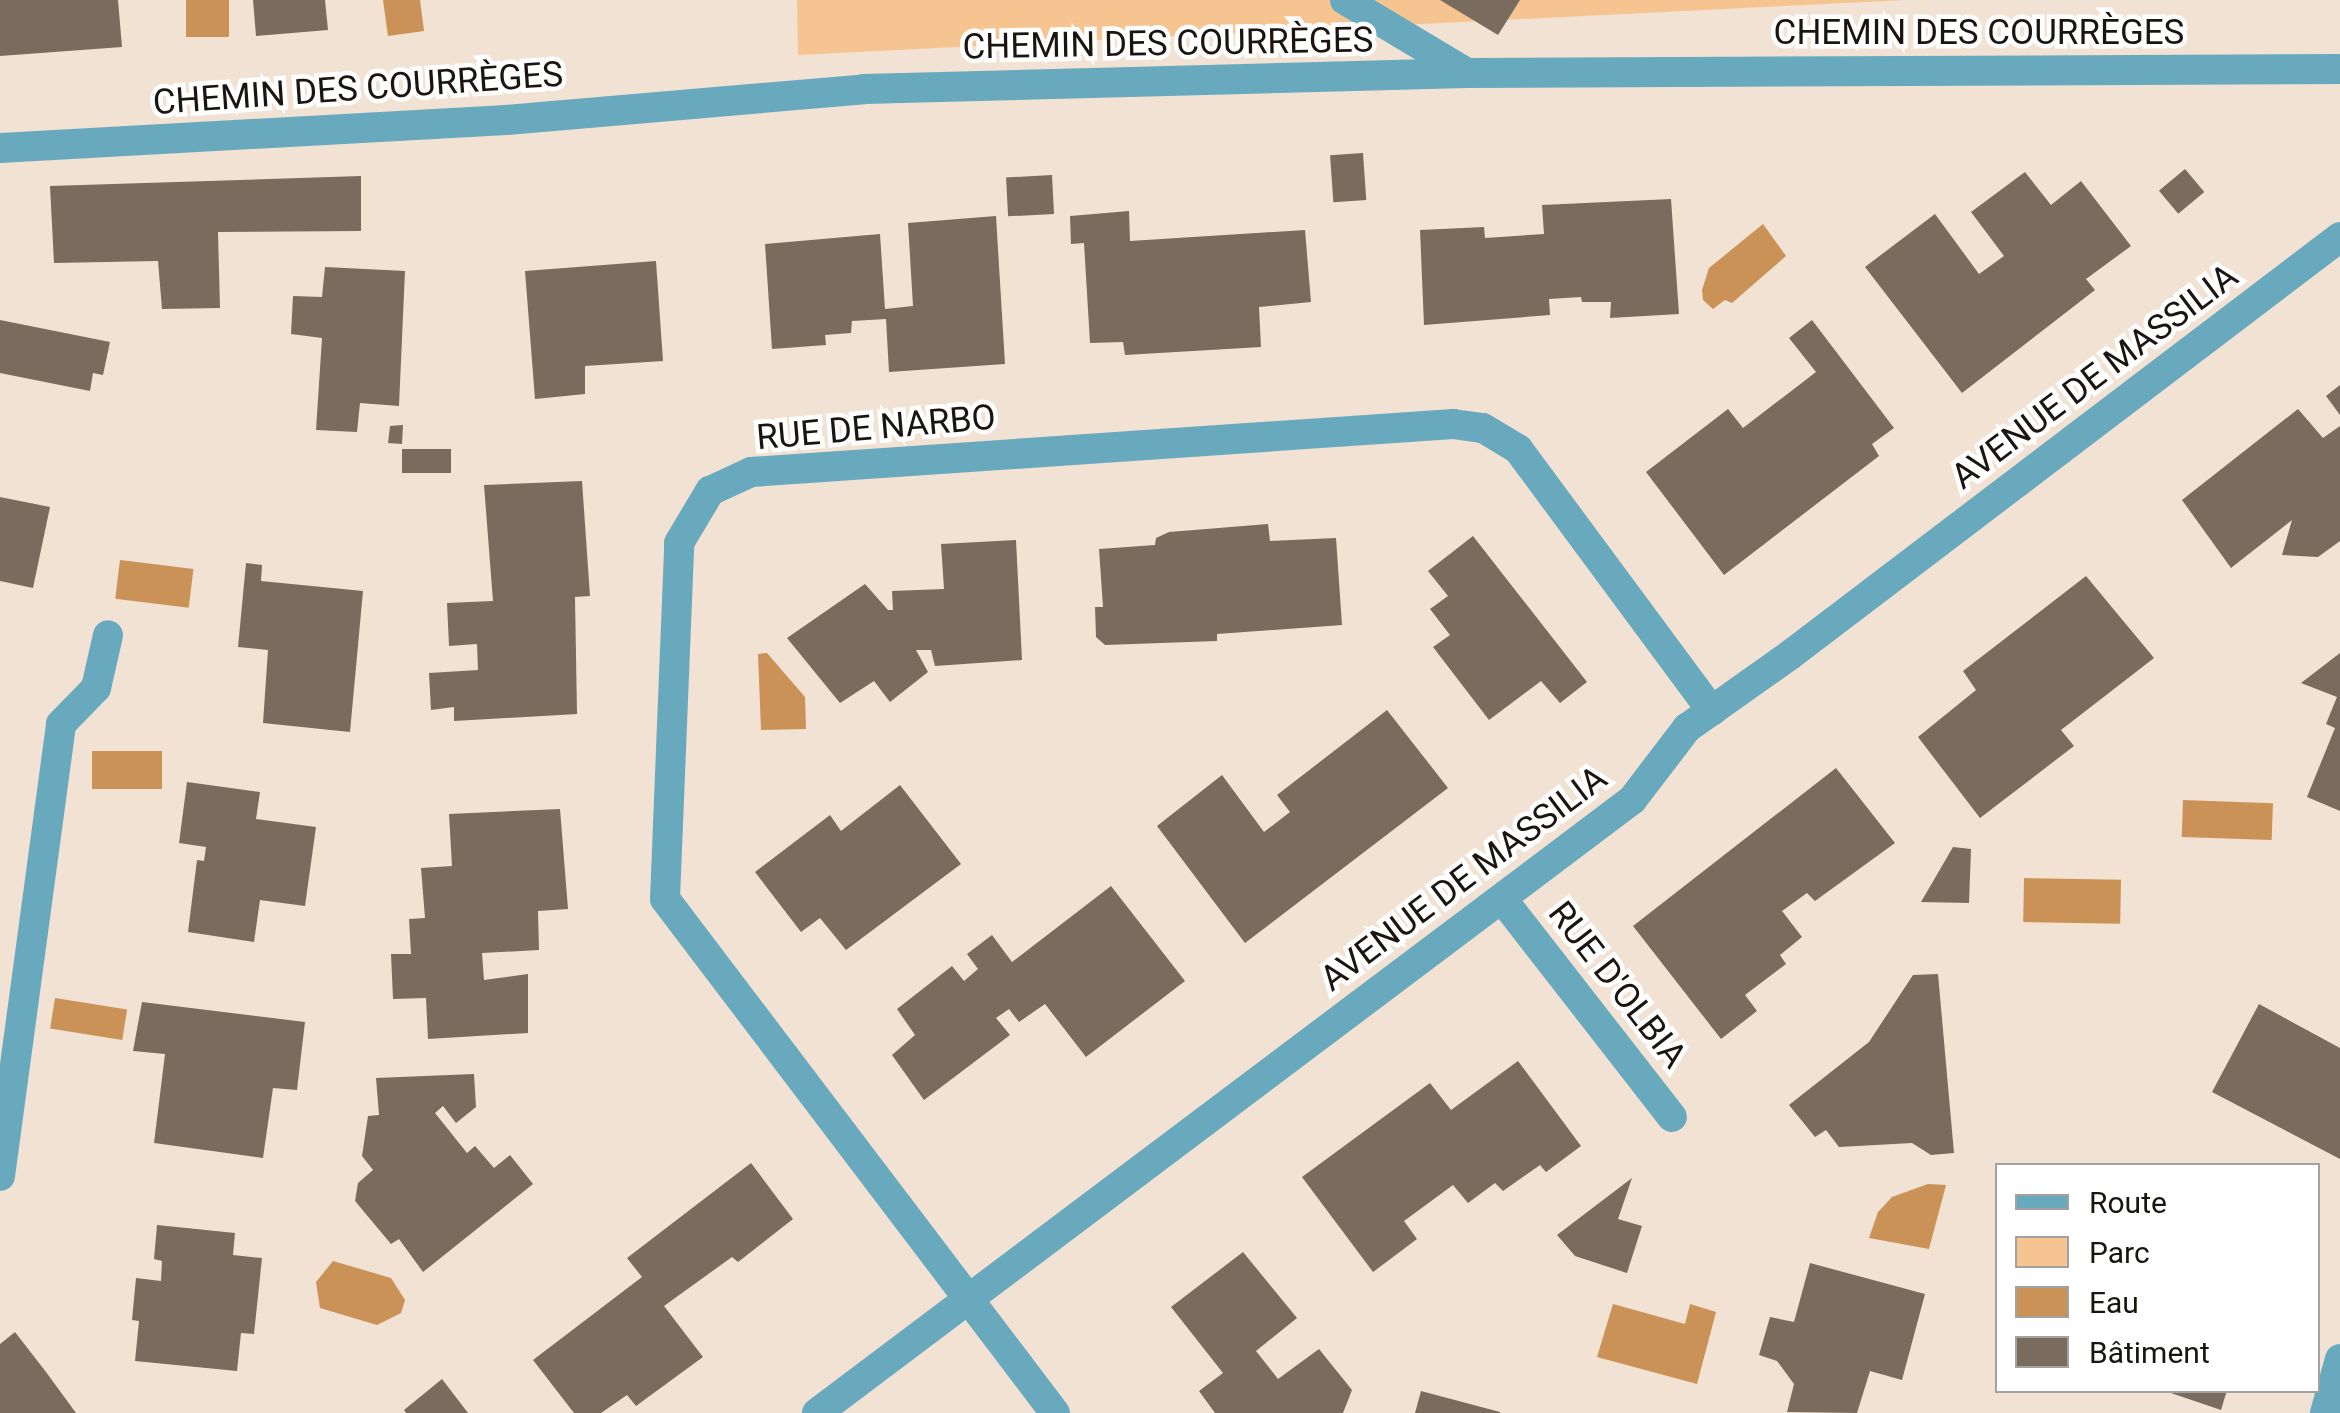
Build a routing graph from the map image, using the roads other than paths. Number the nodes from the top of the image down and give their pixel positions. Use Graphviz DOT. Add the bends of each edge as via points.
graph roads {
  1 [pos="1344,0"];
  2 [pos="2340,69"];
  3 [pos="1467,73"];
  4 [pos="0,148"];
  5 [pos="2337,242"];
  6 [pos="108,635"];
  7 [pos="1712,710"];
  8 [pos="1503,900"];
  9 [pos="1672,1117"];
  10 [pos="0,1176"];
  11 [pos="966,1300"];
  12 [pos="2340,1359"];
  13 [pos="817,1413"];
  14 [pos="1055,1413"];
  15 [pos="2325,1413"];
  1 -- 3 [label="street"];
  2 -- 3 [label="street, CHEMIN DES COURRÈGES"];
  3 -- 4 [label="street, CHEMIN DES COURRÈGES" via="864,89 506,120"];
  5 -- 7 [label="street, AVENUE DE MASSILIA"];
  6 -- 10 [label="street" via="96,688 61,724"];
  7 -- 8 [label="street, AVENUE DE MASSILIA" via="1686,728 1632,800"];
  7 -- 11 [label="street, RUE DE NARBO" via="1518,450 1484,428 1453,424 751,472 710,491 678,542 665,899"];
  8 -- 9 [label="street, RUE D'OLBIA"];
  8 -- 11 [label="street, AVENUE DE MASSILIA"];
  11 -- 13 [label="street, AVENUE DE MASSILIA"];
  11 -- 14 [label="street, RUE DE NARBO"];
  12 -- 15 [label="street"];
}
